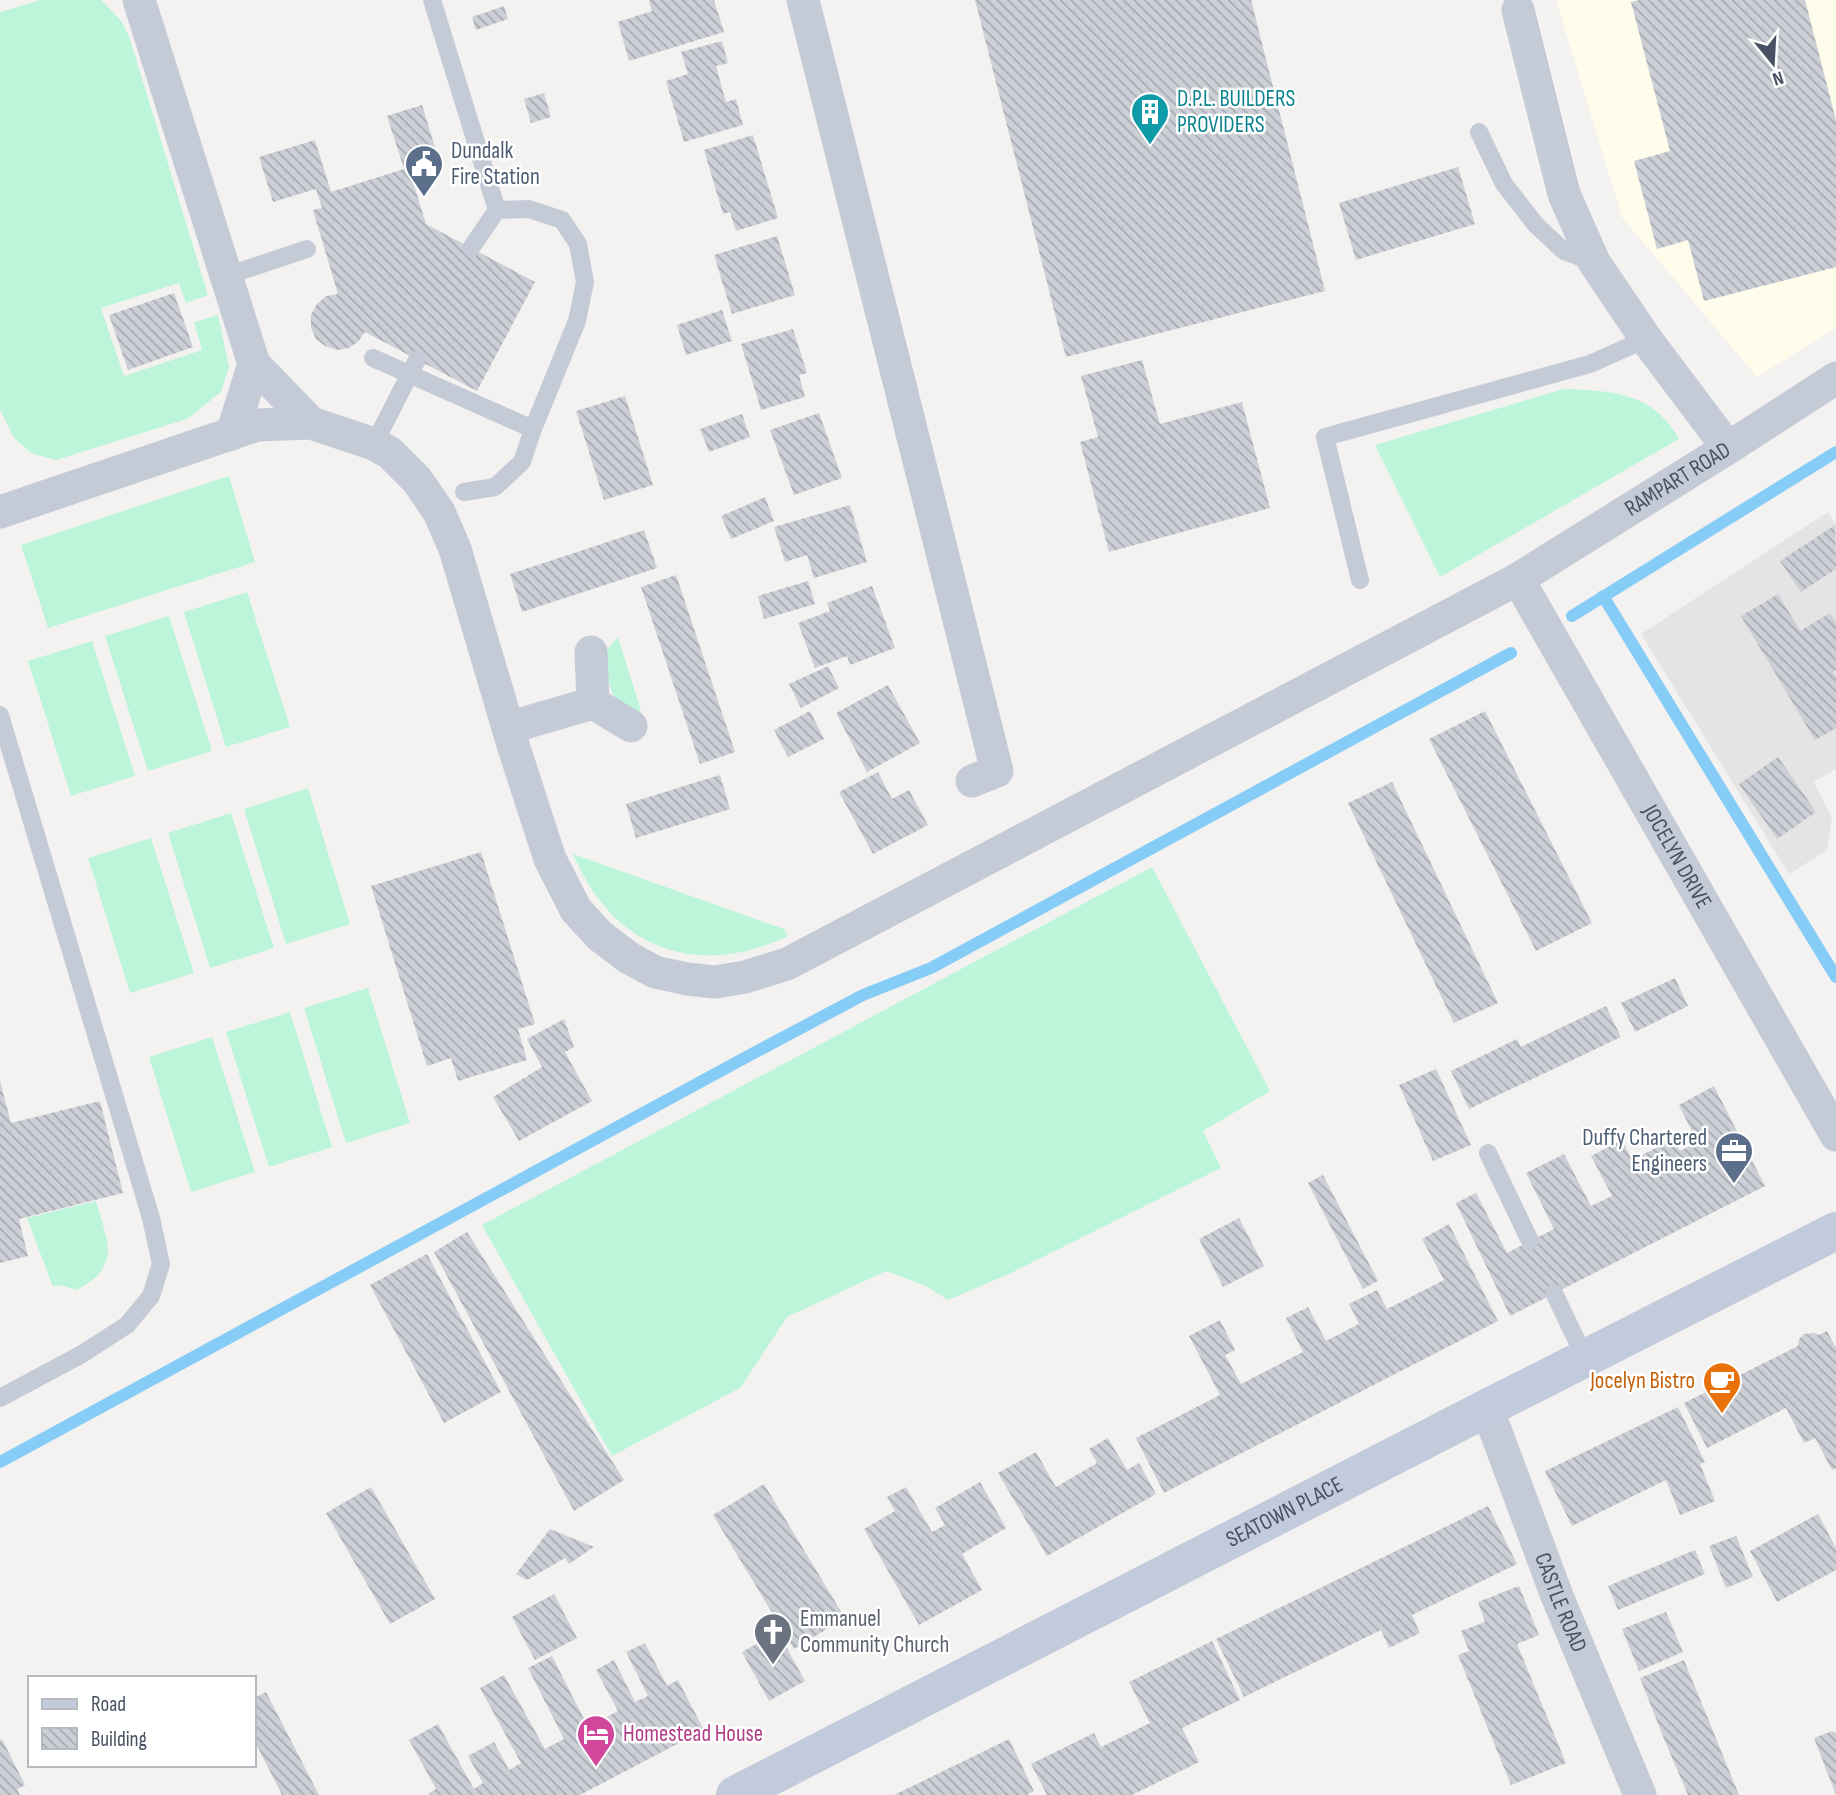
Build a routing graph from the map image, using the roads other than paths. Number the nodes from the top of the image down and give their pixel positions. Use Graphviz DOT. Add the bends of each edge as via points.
graph roads {
  1 [pos="139,0"];
  2 [pos="432,0"];
  3 [pos="803,0"];
  4 [pos="1525,5"];
  5 [pos="1479,132"];
  6 [pos="497,210"];
  7 [pos="471,248"];
  8 [pos="307,249"];
  9 [pos="1594,262"];
  10 [pos="226,276"];
  11 [pos="1646,339"];
  12 [pos="373,358"];
  13 [pos="254,364"];
  14 [pos="413,367"];
  15 [pos="1836,378"];
  16 [pos="311,423"];
  17 [pos="533,429"];
  18 [pos="232,434"];
  19 [pos="374,443"];
  20 [pos="1728,448"];
  21 [pos="464,492"];
  22 [pos="1,509"];
  23 [pos="1518,579"];
  24 [pos="1360,580"];
  25 [pos="592,652"];
  26 [pos="593,703"];
  27 [pos="0,715"];
  28 [pos="631,726"];
  29 [pos="508,727"];
  30 [pos="972,781"];
  31 [pos="1836,1135"];
  32 [pos="1488,1153"];
  33 [pos="1836,1231"];
  34 [pos="1530,1241"];
  35 [pos="1554,1293"];
  36 [pos="1585,1358"];
  37 [pos="0,1398"];
  38 [pos="1487,1408"];
  39 [pos="735,1795"];
  40 [pos="1640,1795"];
  1 -- 10 [label="street"];
  2 -- 6 [label="lane"];
  3 -- 30 [label="street" via="997,771"];
  4 -- 9 [label="street" via="1564,194"];
  5 -- 9 [label="lane" via="1504,184 1536,225 1564,251"];
  6 -- 7 [label="lane"];
  6 -- 17 [label="lane" via="529,209 562,220 578,244 585,282 577,321"];
  8 -- 10 [label="lane"];
  9 -- 11 [label="street"];
  10 -- 13 [label="street"];
  11 -- 20 [label="street"];
  11 -- 24 [label="lane" via="1590,364 1325,437"];
  12 -- 14 [label="lane"];
  13 -- 16 [label="street"];
  13 -- 18 [label="street"];
  14 -- 17 [label="lane"];
  14 -- 19 [label="lane"];
  15 -- 20 [label="street, RAMPART ROAD"];
  16 -- 18 [label="street" via="257,425"];
  16 -- 19 [label="street"];
  17 -- 21 [label="lane" via="523,462 495,487"];
  18 -- 22 [label="street"];
  19 -- 29 [label="street, RAMPART ROAD" via="417,480 439,512 455,549"];
  20 -- 23 [label="street, RAMPART ROAD"];
  23 -- 29 [label="street, RAMPART ROAD" via="787,964 715,982 655,972 600,936 576,910 550,859"];
  23 -- 31 [label="street, JOCELYN DRIVE"];
  25 -- 26 [label="street"];
  26 -- 28 [label="street"];
  26 -- 29 [label="street"];
  27 -- 37 [label="lane" via="151,1218 160,1264 151,1296 127,1325"];
  32 -- 34 [label="lane"];
  33 -- 36 [label="main road, SEATOWN PLACE"];
  35 -- 36 [label="lane"];
  36 -- 38 [label="main road, SEATOWN PLACE"];
  38 -- 39 [label="main road, SEATOWN PLACE"];
  38 -- 40 [label="street, CASTLE ROAD" via="1557,1596"];
}
